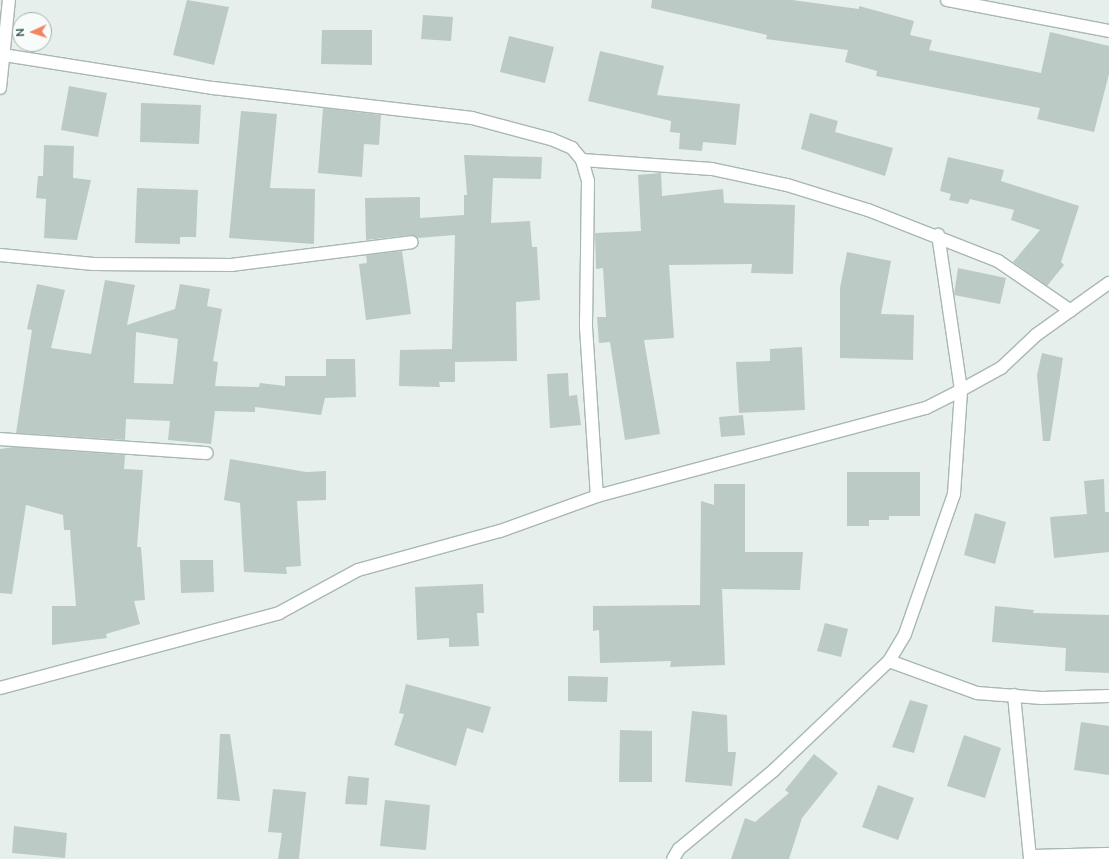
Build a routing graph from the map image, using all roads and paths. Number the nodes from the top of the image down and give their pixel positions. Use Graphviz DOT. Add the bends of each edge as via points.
graph roads {
  1 [pos="9,0"];
  2 [pos="947,0"];
  3 [pos="1109,31"];
  4 [pos="4,55"];
  5 [pos="0,88"];
  6 [pos="582,160"];
  7 [pos="938,235"];
  8 [pos="412,242"];
  9 [pos="0,255"];
  10 [pos="1109,284"];
  11 [pos="1071,311"];
  12 [pos="962,390"];
  13 [pos="0,439"];
  14 [pos="207,453"];
  15 [pos="597,496"];
  16 [pos="889,661"];
  17 [pos="0,688"];
  18 [pos="1014,695"];
  19 [pos="1109,696"];
  20 [pos="1109,854"];
  21 [pos="1030,857"];
  22 [pos="673,859"];
  1 -- 4 [label="street"];
  2 -- 3 [label="street"];
  4 -- 5 [label="street"];
  4 -- 6 [label="street" via="213,88 472,118 551,139 572,148"];
  6 -- 7 [label="street" via="673,164 751,176"];
  6 -- 15 [label="street" via="588,181 586,327"];
  7 -- 11 [label="street" via="998,261"];
  7 -- 12 [label="street"];
  8 -- 9 [label="street" via="231,265 94,264"];
  10 -- 11 [label="street"];
  11 -- 12 [label="street" via="1036,336 1001,368"];
  12 -- 15 [label="street" via="926,408"];
  12 -- 16 [label="street" via="954,494 905,634"];
  13 -- 14 [label="street"];
  15 -- 17 [label="street" via="500,531 358,570 279,613"];
  16 -- 18 [label="street" via="977,693"];
  16 -- 22 [label="street" via="774,770 679,849"];
  18 -- 19 [label="street"];
  18 -- 21 [label="street"];
  20 -- 21 [label="street"];
}
